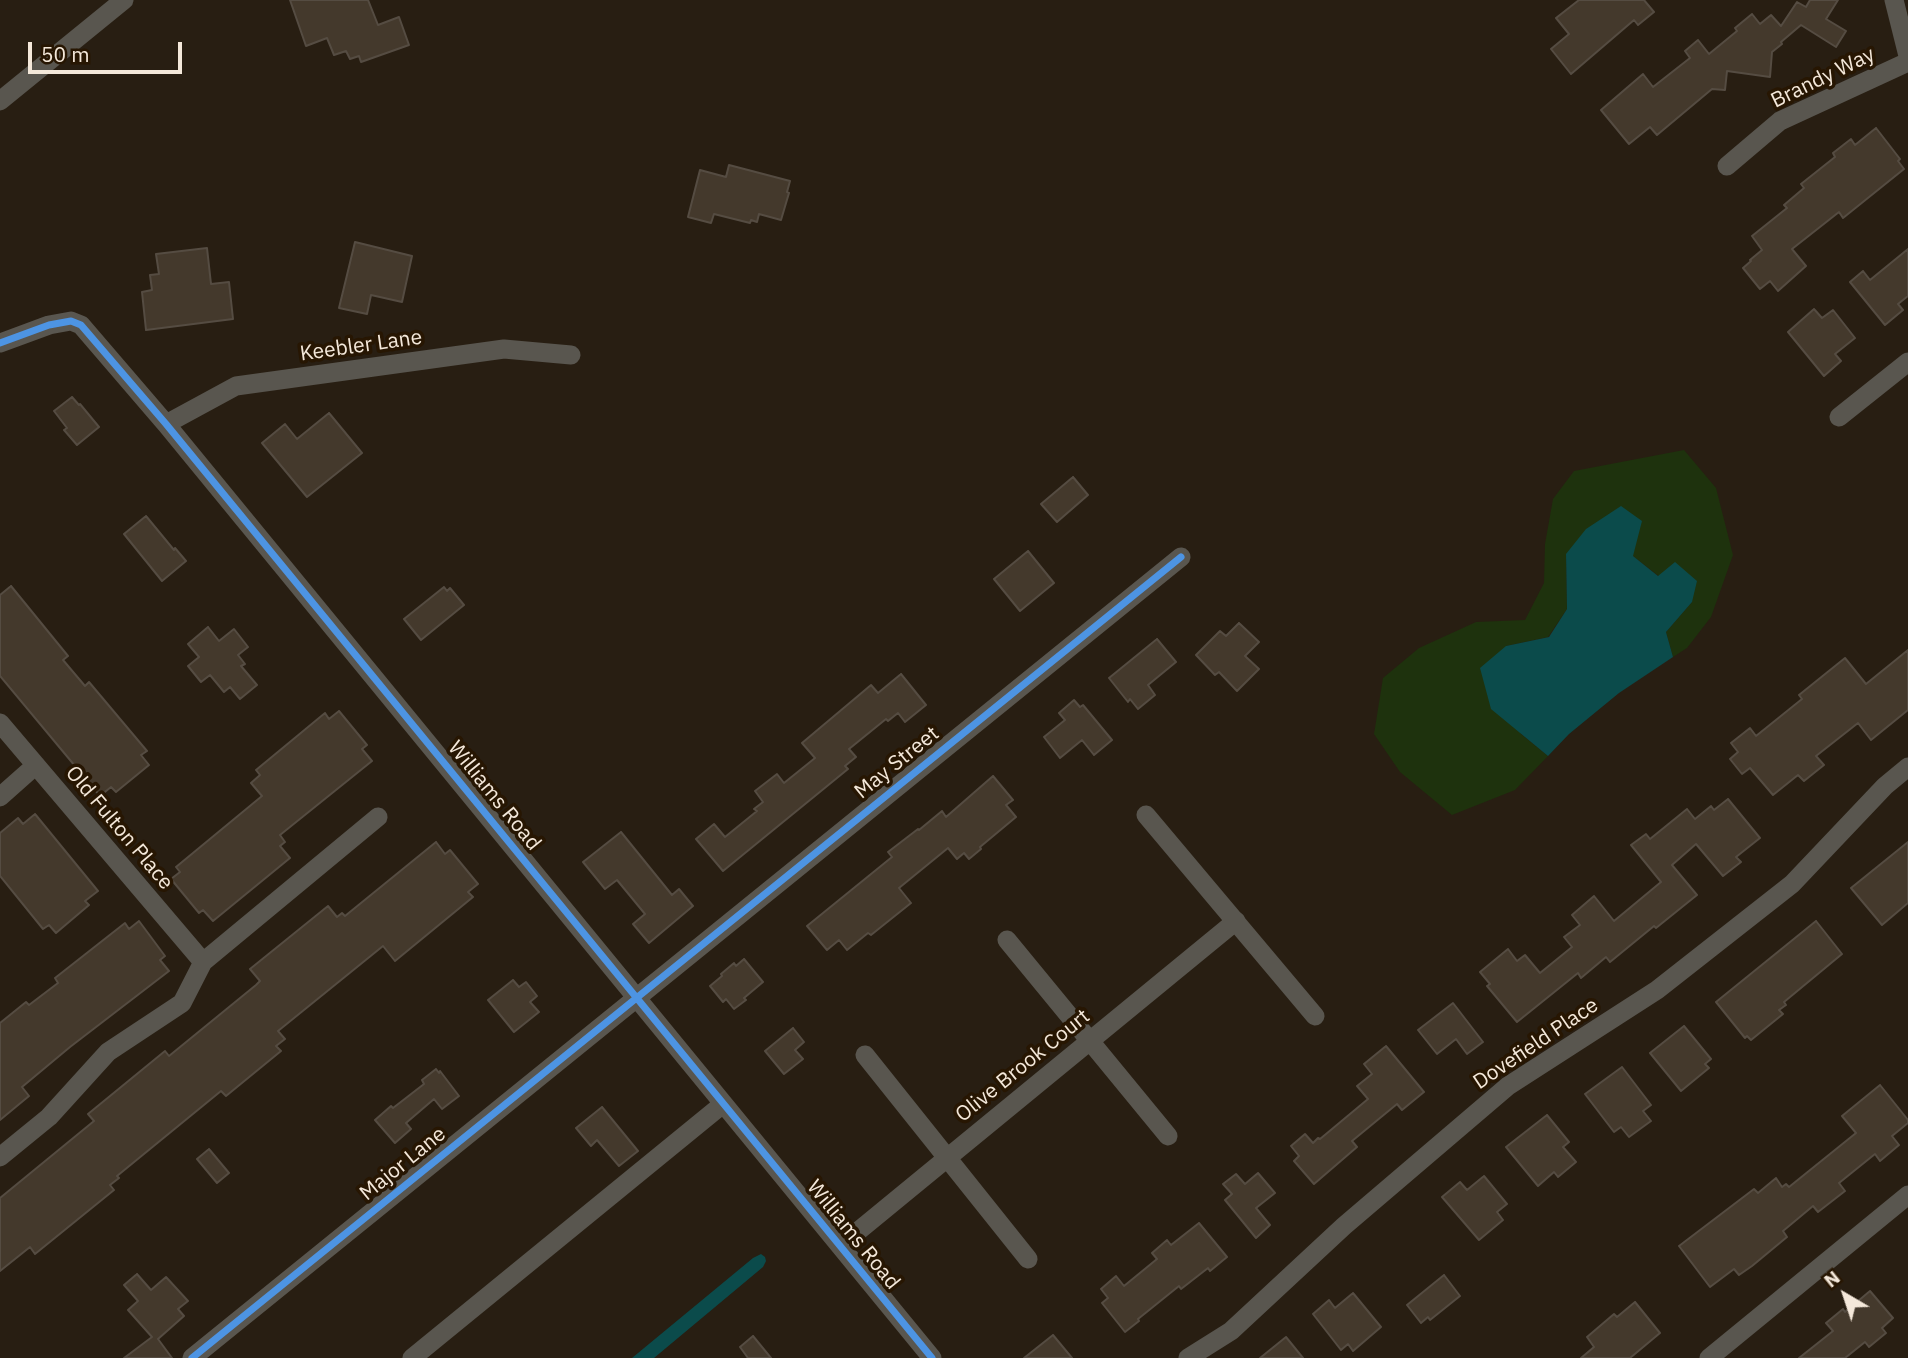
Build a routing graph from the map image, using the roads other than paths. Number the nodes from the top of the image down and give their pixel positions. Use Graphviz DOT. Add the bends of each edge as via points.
graph roads {
  1 [pos="124,0"];
  2 [pos="1894,0"];
  3 [pos="1908,56"];
  4 [pos="1908,62"];
  5 [pos="0,101"];
  6 [pos="1727,166"];
  7 [pos="0,343"];
  8 [pos="571,355"];
  9 [pos="1908,362"];
  10 [pos="1839,417"];
  11 [pos="166,424"];
  12 [pos="1181,557"];
  13 [pos="0,723"];
  14 [pos="36,765"];
  15 [pos="1908,767"];
  16 [pos="0,797"];
  17 [pos="1146,815"];
  18 [pos="378,817"];
  19 [pos="1236,921"];
  20 [pos="1007,940"];
  21 [pos="203,962"];
  22 [pos="636,997"];
  23 [pos="1315,1016"];
  24 [pos="1090,1041"];
  25 [pos="865,1055"];
  26 [pos="723,1104"];
  27 [pos="1168,1136"];
  28 [pos="0,1157"];
  29 [pos="947,1158"];
  30 [pos="1908,1195"];
  31 [pos="840,1247"];
  32 [pos="1028,1259"];
  33 [pos="192,1358"];
  34 [pos="412,1358"];
  35 [pos="932,1358"];
  36 [pos="1188,1358"];
  37 [pos="1709,1358"];
  1 -- 5 [label="street"];
  2 -- 3 [label="street"];
  4 -- 6 [label="street, Brandy Way" via="1780,121"];
  7 -- 11 [label="street, Williams Road" via="49,325 71,321 81,325"];
  8 -- 11 [label="street, Keebler Lane" via="504,348 236,387"];
  9 -- 10 [label="street"];
  11 -- 22 [label="street, Williams Road"];
  12 -- 22 [label="street, May Street"];
  13 -- 14 [label="street, Old Fulton Place"];
  14 -- 16 [label="street"];
  14 -- 21 [label="street, Old Fulton Place"];
  15 -- 36 [label="street, Dovefield Place" via="1792,884 1657,990 1508,1086 1344,1226 1231,1331"];
  17 -- 19 [label="street"];
  18 -- 21 [label="street"];
  19 -- 23 [label="street"];
  19 -- 24 [label="street, Olive Brook Court"];
  20 -- 24 [label="street"];
  21 -- 28 [label="street" via="182,1003 108,1052 49,1117"];
  22 -- 26 [label="street, Williams Road"];
  22 -- 33 [label="street, Major Lane"];
  24 -- 27 [label="street"];
  24 -- 29 [label="street, Olive Brook Court"];
  25 -- 29 [label="street"];
  26 -- 31 [label="street, Williams Road"];
  26 -- 34 [label="street"];
  29 -- 31 [label="street, Olive Brook Court"];
  29 -- 32 [label="street"];
  30 -- 37 [label="street"];
  31 -- 35 [label="street, Williams Road"];
}
